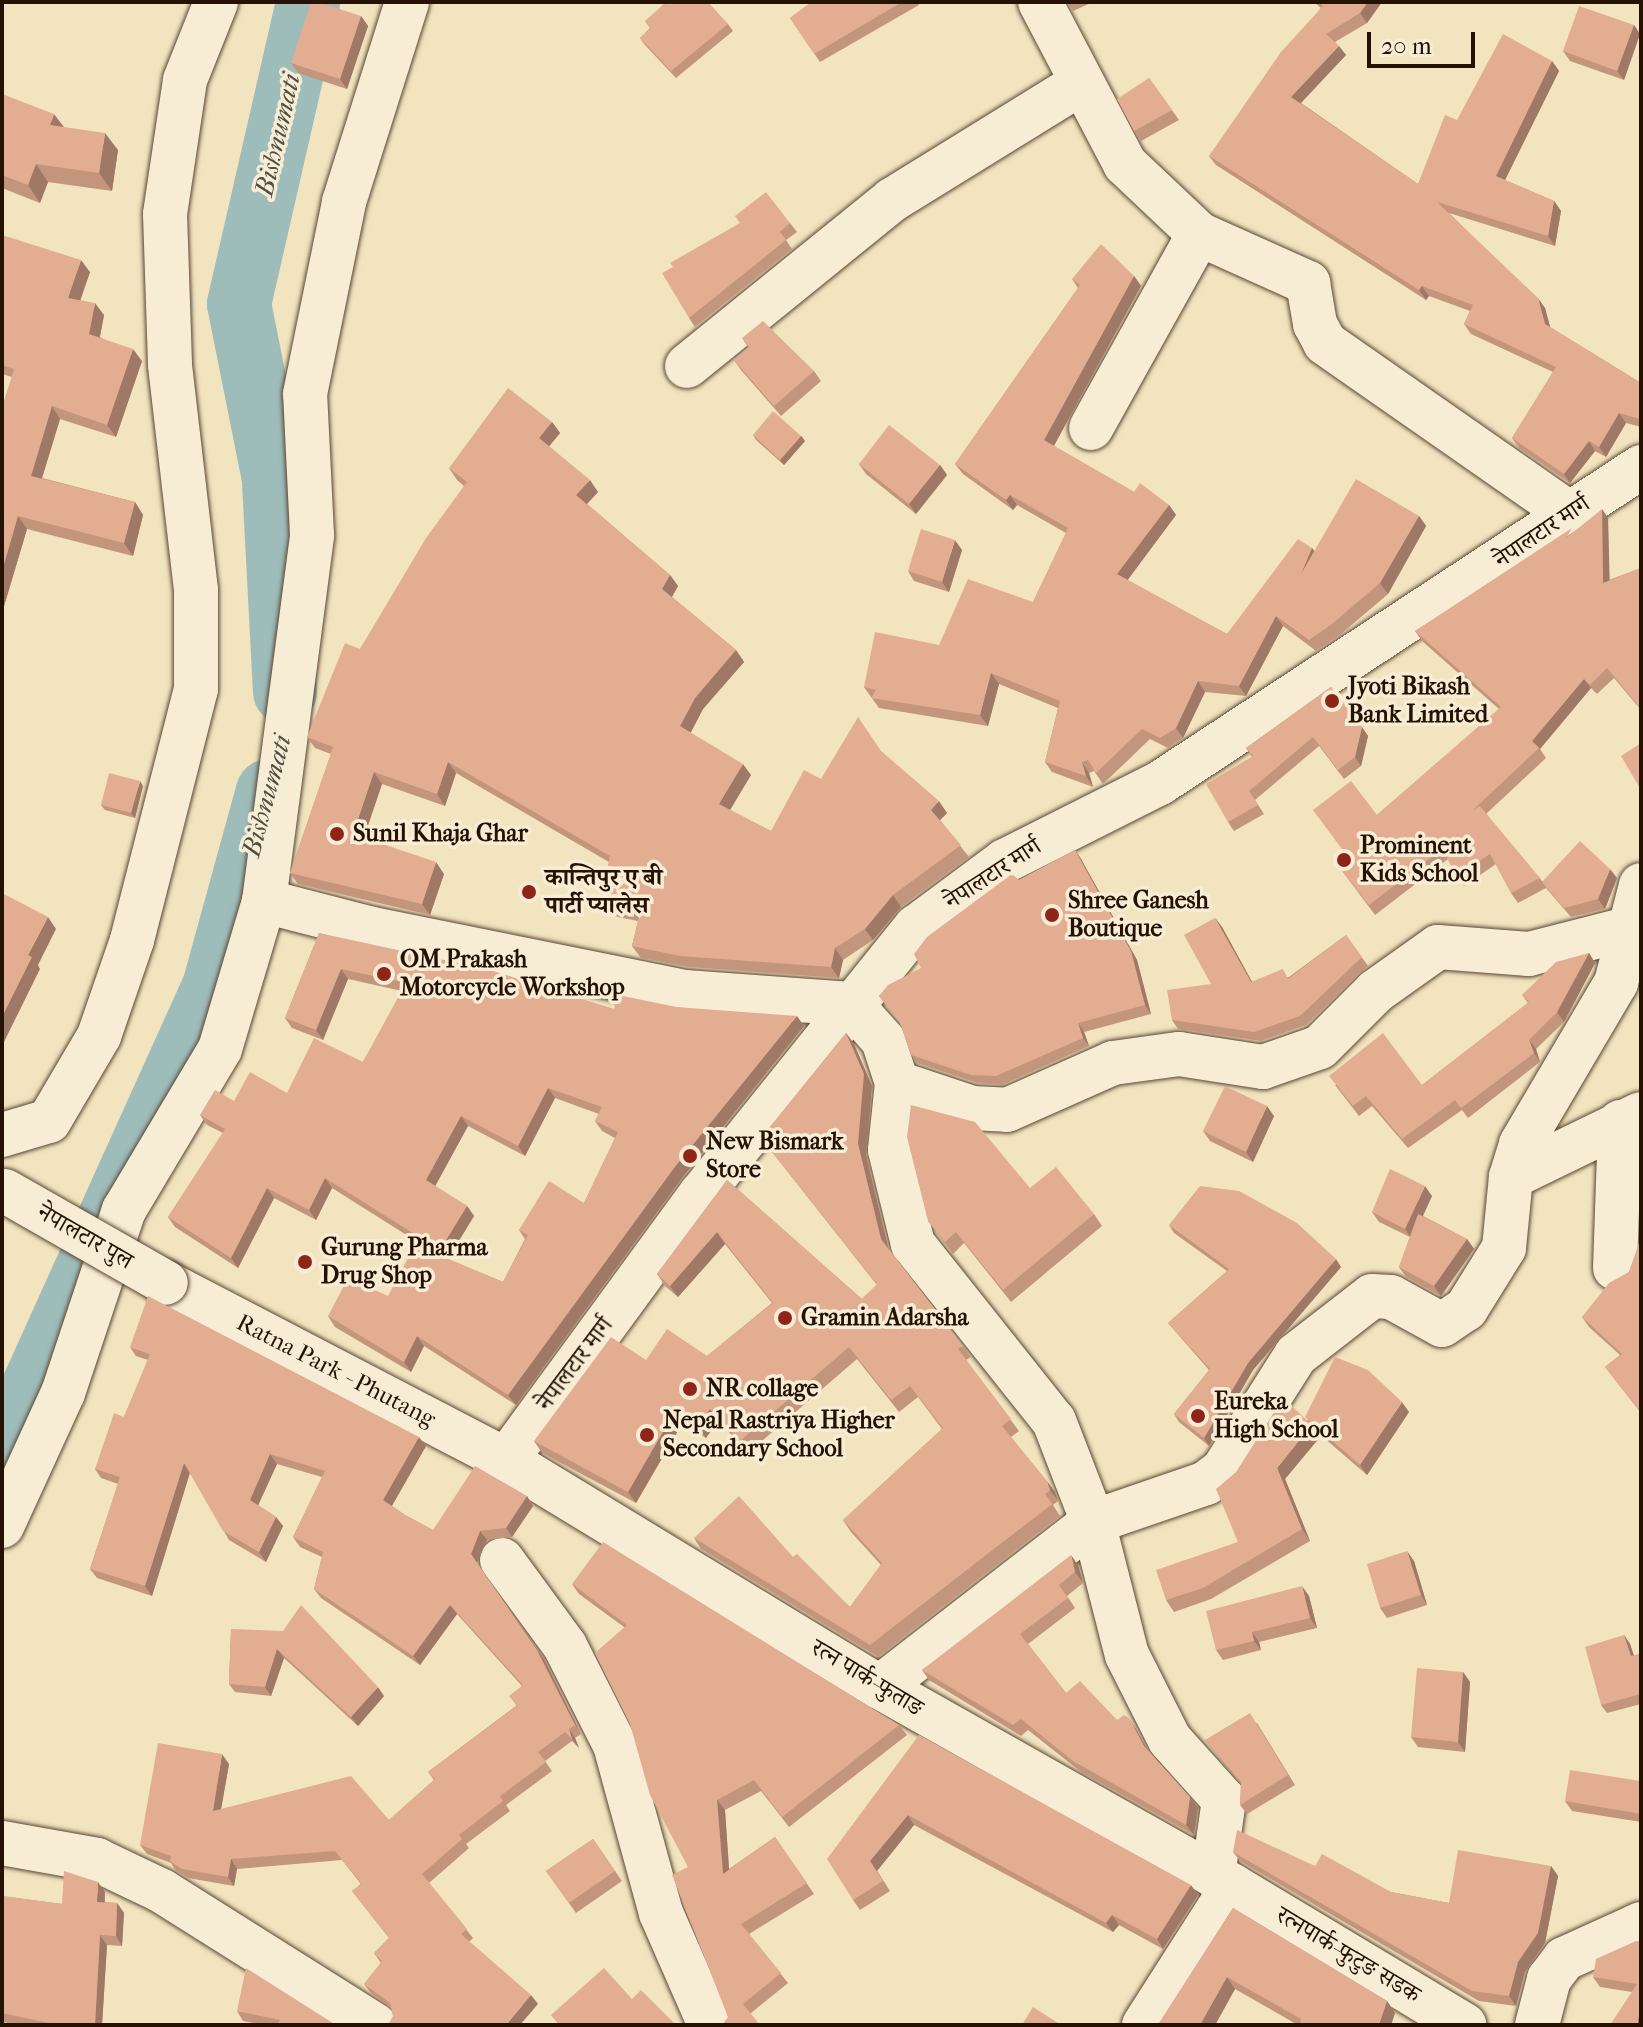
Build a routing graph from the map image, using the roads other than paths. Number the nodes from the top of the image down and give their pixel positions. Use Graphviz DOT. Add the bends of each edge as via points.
graph roads {
  1 [pos="216,2"];
  2 [pos="407,2"];
  3 [pos="1040,2"];
  4 [pos="1080,84"];
  5 [pos="1199,234"];
  6 [pos="687,366"];
  7 [pos="1091,428"];
  8 [pos="1641,467"];
  9 [pos="1569,513"];
  10 [pos="1641,885"];
  11 [pos="264,901"];
  12 [pos="1627,929"];
  13 [pos="851,1004"];
  14 [pos="897,1083"];
  15 [pos="1631,1118"];
  16 [pos="2,1135"];
  17 [pos="1511,1177"];
  18 [pos="3,1190"];
  19 [pos="1615,1268"];
  20 [pos="166,1283"];
  21 [pos="506,1460"];
  22 [pos="1093,1522"];
  23 [pos="2,1526"];
  24 [pos="502,1560"];
  25 [pos="880,1687"];
  26 [pos="2,1843"];
  27 [pos="1223,1880"];
  28 [pos="1641,1924"];
  29 [pos="375,2025"];
  30 [pos="710,2025"];
  31 [pos="1144,2025"];
  32 [pos="1464,2025"];
  33 [pos="1537,2025"];
  1 -- 16 [label="street" via="185,80 165,214 170,364 196,590 196,689 132,940 99,1036 49,1121"];
  2 -- 11 [label="street" via="344,202 305,394 312,535"];
  3 -- 4 [label="street"];
  4 -- 5 [label="street" via="1125,164"];
  4 -- 6 [label="street" via="892,200"];
  5 -- 7 [label="street"];
  5 -- 9 [label="street" via="1308,283 1315,324 1325,343"];
  8 -- 9 [label="street, नेपालटार मार्ग"];
  9 -- 13 [label="street, नेपालटार मार्ग" via="1160,783 1005,861 916,927"];
  10 -- 12 [label="street"];
  11 -- 13 [label="street" via="372,929 685,992"];
  11 -- 23 [label="street" via="220,1049 124,1210 63,1393"];
  12 -- 14 [label="street" via="1529,954 1438,947 1376,991 1320,1047 1263,1067 1179,1054 1113,1063 1007,1110 972,1108"];
  12 -- 17 [label="street" via="1616,983 1521,1144"];
  13 -- 14 [label="street" via="883,1040"];
  13 -- 21 [label="street, नेपालटार मार्ग" via="701,1194"];
  14 -- 22 [label="street" via="890,1150 913,1244 1054,1421"];
  15 -- 17 [label="street" via="1555,1160"];
  15 -- 19 [label="street"];
  17 -- 22 [label="street" via="1504,1248 1466,1309 1442,1325 1391,1297 1372,1296 1296,1355 1223,1470 1206,1483"];
  18 -- 20 [label="street, नेपालटार पुल, bridge"];
  20 -- 21 [label="street, Ratna Park - Phutang"];
  21 -- 25 [label="street, रत्न पार्क-फुताङ"];
  22 -- 25 [label="street"];
  22 -- 27 [label="street" via="1127,1655 1170,1740 1224,1800"];
  24 -- 30 [label="street" via="565,1646 615,1745 661,1913"];
  25 -- 27 [label="street, रत्न पार्क-फुताङ"];
  26 -- 29 [label="street" via="97,1860 162,1891"];
  27 -- 31 [label="street"];
  27 -- 32 [label="street, रत्नपार्क-फुटुङ सडक"];
  28 -- 33 [label="street" via="1564,1959 1549,1979"];
}
